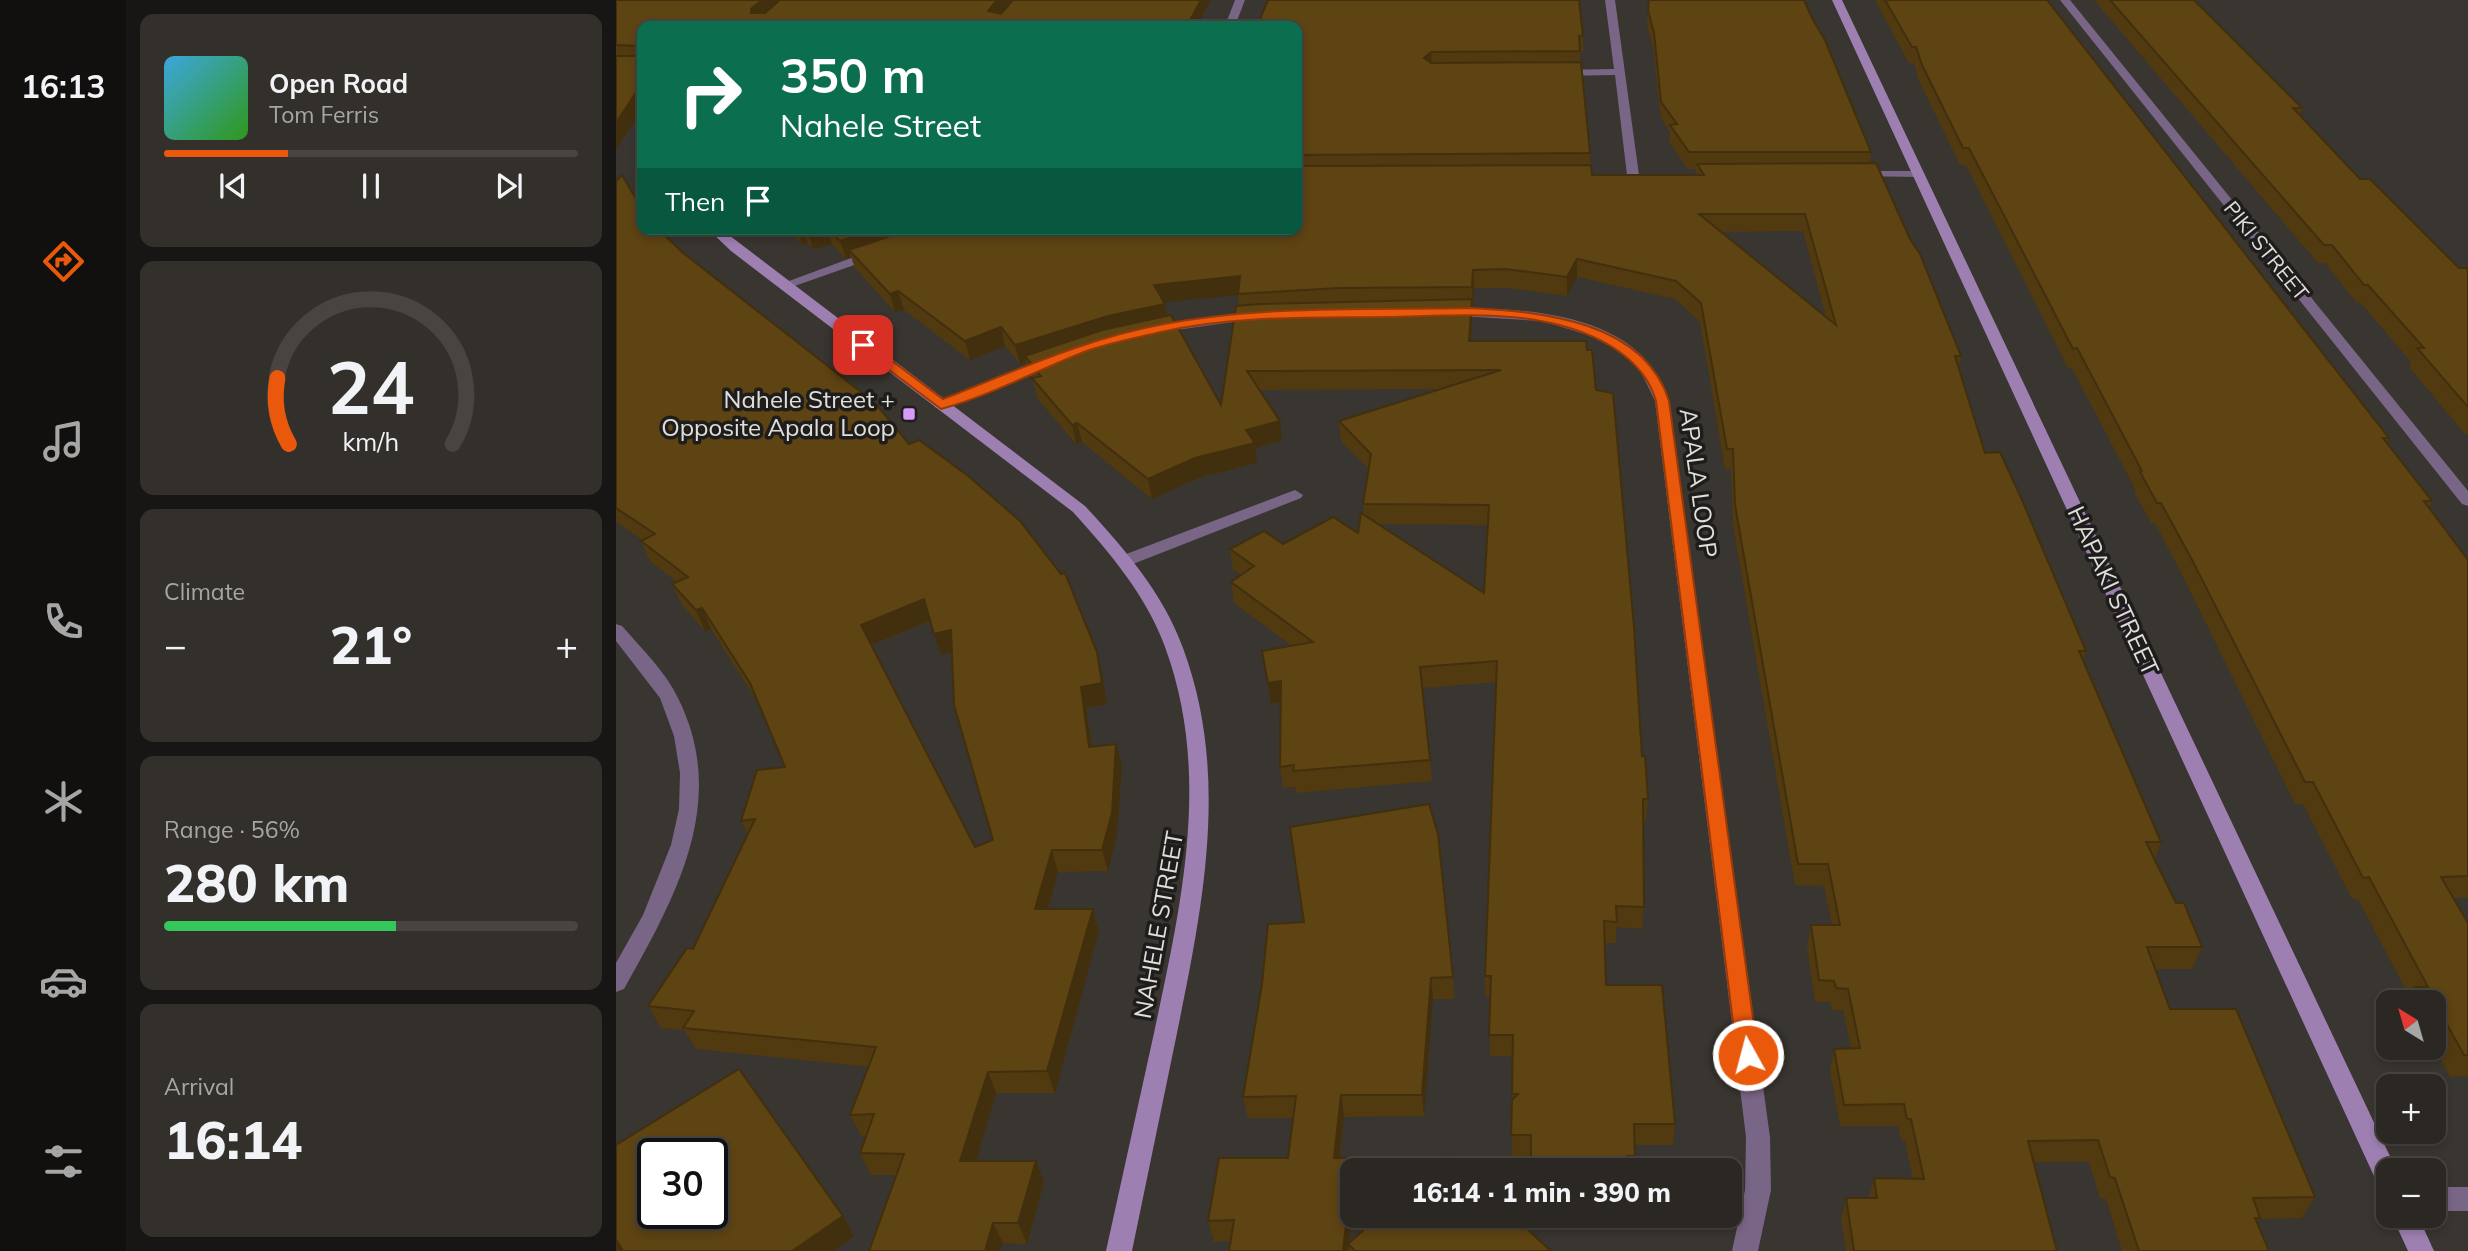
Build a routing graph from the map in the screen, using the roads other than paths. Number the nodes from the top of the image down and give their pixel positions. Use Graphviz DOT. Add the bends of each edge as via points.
graph roads {
  1 [pos="1240,0"];
  2 [pos="1610,0"];
  3 [pos="1837,0"];
  4 [pos="2065,0"];
  5 [pos="1232,21"];
  6 [pos="1619,72"];
  7 [pos="1555,73"];
  8 [pos="1842,174"];
  9 [pos="1919,174"];
  10 [pos="1619,175"];
  11 [pos="1633,175"];
  12 [pos="1647,175"];
  13 [pos="722,235"];
  14 [pos="888,249"];
  15 [pos="784,285"];
  16 [pos="1433,312"];
  17 [pos="1273,314"];
  18 [pos="1139,333"];
  19 [pos="1060,356"];
  20 [pos="941,405"];
  21 [pos="1295,495"];
  22 [pos="2468,501"];
  23 [pos="1127,560"];
  24 [pos="616,630"];
  25 [pos="616,984"];
  26 [pos="2378,1158"];
  27 [pos="2446,1199"];
  28 [pos="2468,1199"];
  29 [pos="2410,1228"];
  30 [pos="1119,1251"];
  31 [pos="1745,1251"];
  32 [pos="2421,1251"];
  1 -- 5 [label="street"];
  2 -- 6 [label="street"];
  3 -- 9 [label="street, HAPAKI STREET"];
  4 -- 22 [label="street, PIKI STREET"];
  6 -- 7 [label="street"];
  6 -- 11 [label="street"];
  8 -- 9 [label="street"];
  9 -- 26 [label="street, HAPAKI STREET"];
  10 -- 11 [label="street"];
  11 -- 12 [label="street"];
  13 -- 15 [label="street, NAHELE STREET"];
  14 -- 15 [label="street"];
  15 -- 20 [label="street, NAHELE STREET"];
  16 -- 31 [label="street, APALA LOOP" via="1527,315 1579,327 1622,347 1657,384 1758,1136 1758,1190"];
  17 -- 18 [label="street"];
  19 -- 20 [label="street"];
  20 -- 23 [label="street, NAHELE STREET" via="1079,509"];
  21 -- 23 [label="street"];
  23 -- 30 [label="street, NAHELE STREET" via="1160,614 1187,679 1201,759 1202,804 1191,911"];
  24 -- 25 [label="street" via="668,695 682,725 691,777 679,856 654,915"];
  27 -- 28 [label="street"];
  29 -- 32 [label="street"];
}
